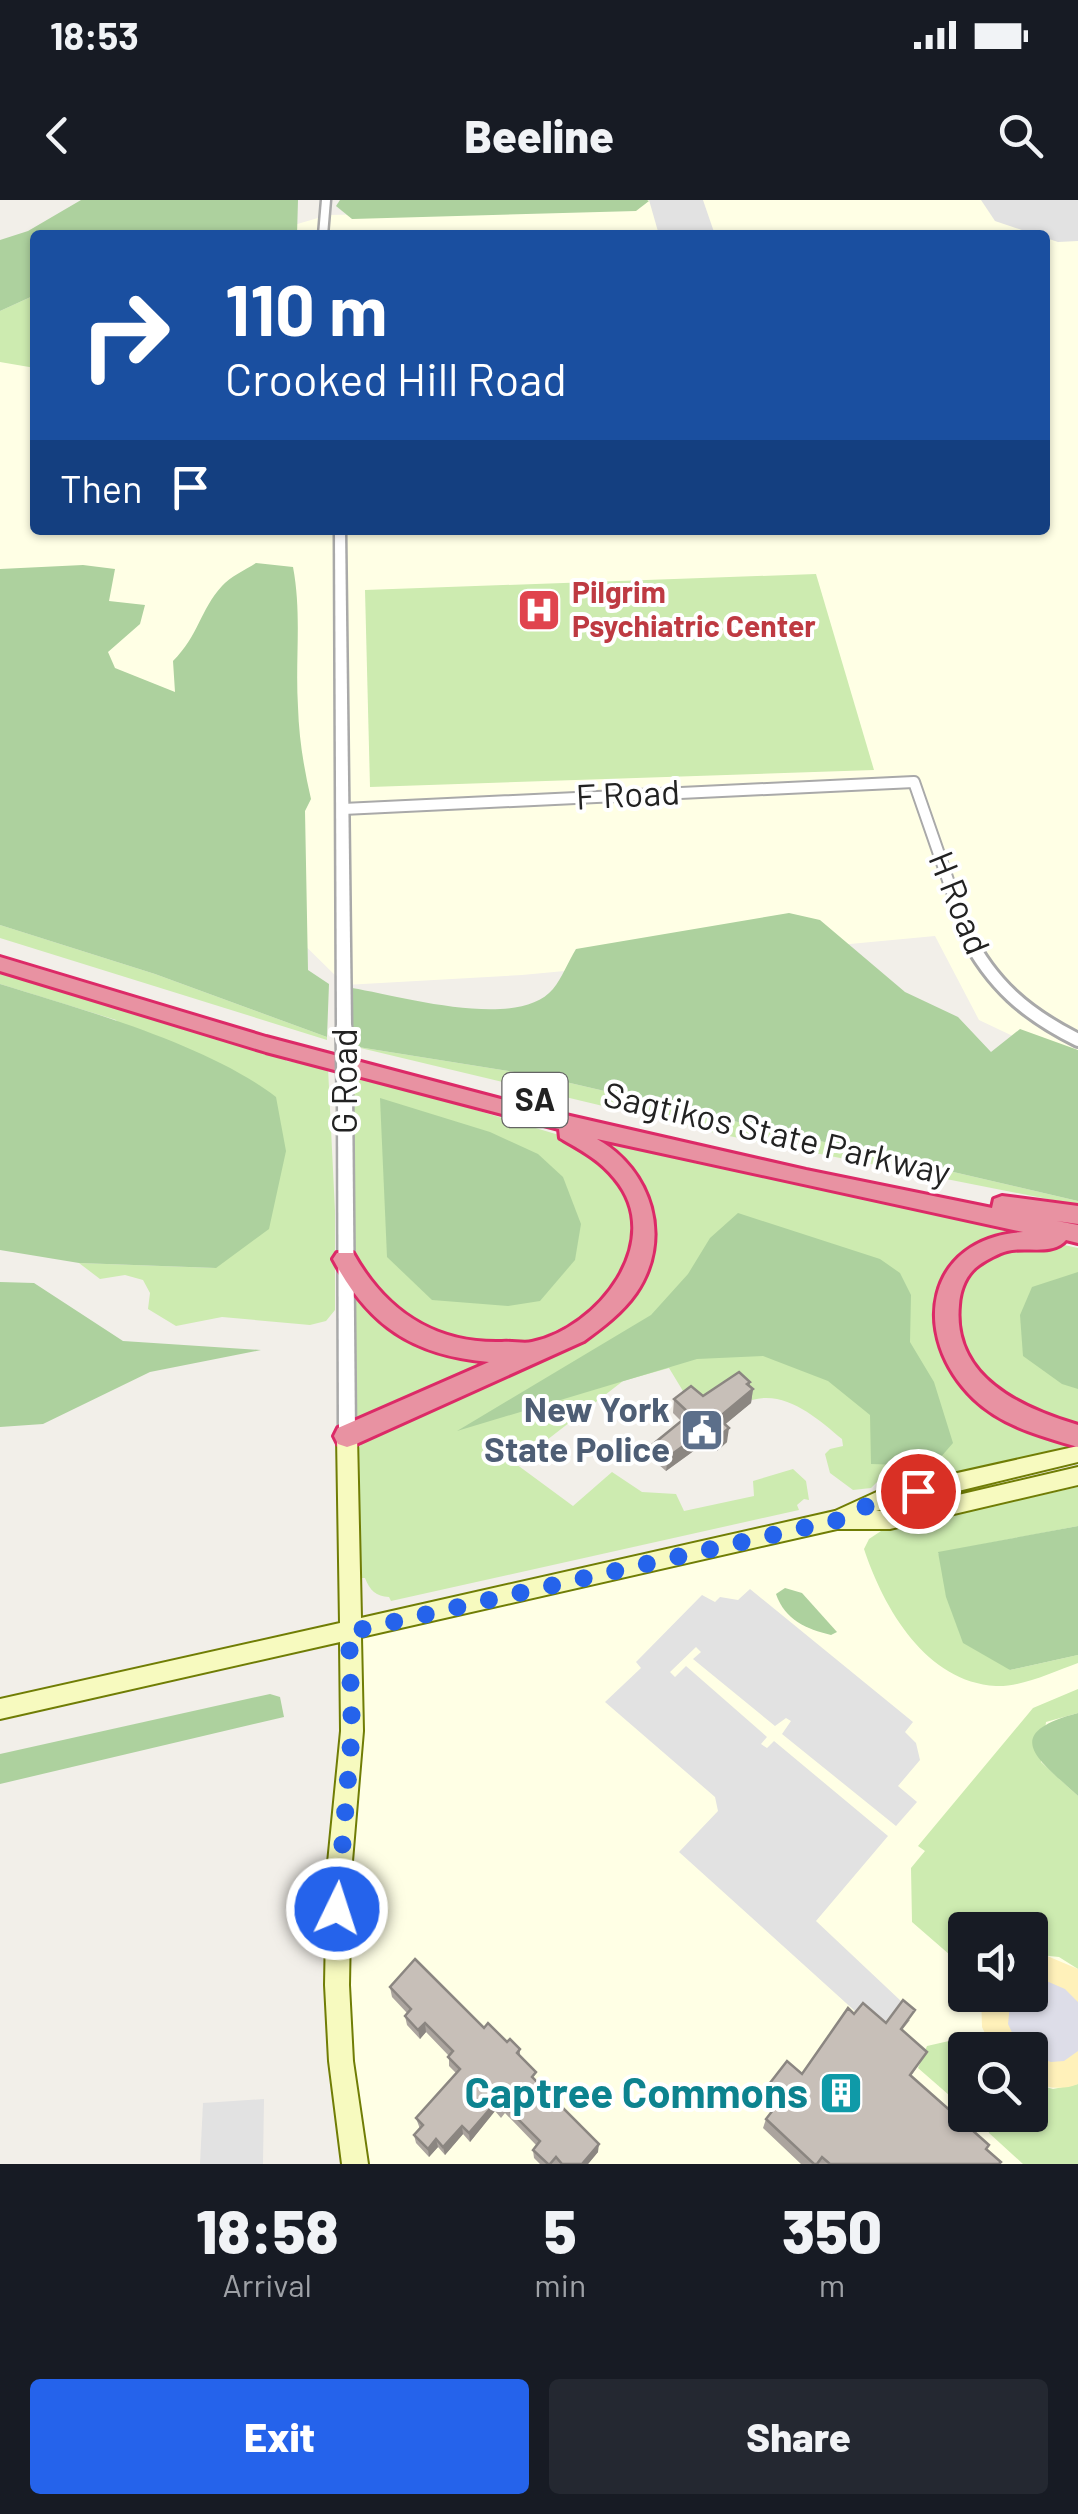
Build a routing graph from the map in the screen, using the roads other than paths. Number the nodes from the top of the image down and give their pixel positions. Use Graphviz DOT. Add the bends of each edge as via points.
graph roads {
  1 [pos="326,200"];
  2 [pos="323,230"];
  3 [pos="340,535"];
  4 [pos="914,782"];
  5 [pos="343,809"];
  6 [pos="0,950"];
  7 [pos="0,964"];
  8 [pos="1078,1040"];
  9 [pos="505,1106"];
  10 [pos="1078,1217"];
  11 [pos="1078,1234"];
  12 [pos="1078,1242"];
  13 [pos="346,1258"];
  14 [pos="540,1349"];
  15 [pos="347,1436"];
  16 [pos="1078,1436"];
  17 [pos="1078,1454"];
  18 [pos="1078,1476"];
  19 [pos="838,1520"];
  20 [pos="349,1632"];
  21 [pos="0,1709"];
  22 [pos="355,2164"];
  1 -- 2 [label="street"];
  3 -- 5 [label="street, G Road"];
  4 -- 5 [label="street, F Road"];
  4 -- 8 [label="street, H Road" via="967,934 993,980 1012,1000"];
  5 -- 13 [label="street, G Road, bridge"];
  6 -- 10 [label="highway, Sagtikos State Parkway / SA" via="480,1087 724,1146"];
  7 -- 9 [label="highway, Sagtikos State Parkway / SA"];
  9 -- 11 [label="highway, Sagtikos State Parkway / SA"];
  9 -- 14 [label="highway" via="604,1152 631,1182 646,1225 643,1257 617,1303"];
  12 -- 16 [label="highway" via="1019,1240 980,1254 953,1283 943,1324 959,1368 995,1406 1024,1422"];
  13 -- 14 [label="highway" via="364,1294 412,1334 476,1352"];
  13 -- 15 [label="street, G Road"];
  14 -- 15 [label="highway"];
  15 -- 20 [label="main road, G Road"];
  17 -- 19 [label="main road" via="881,1499"];
  18 -- 19 [label="main road" via="890,1520"];
  19 -- 20 [label="main road"];
  20 -- 21 [label="main road"];
  20 -- 22 [label="main road, G Road" via="352,1731 336,1947"];
}
